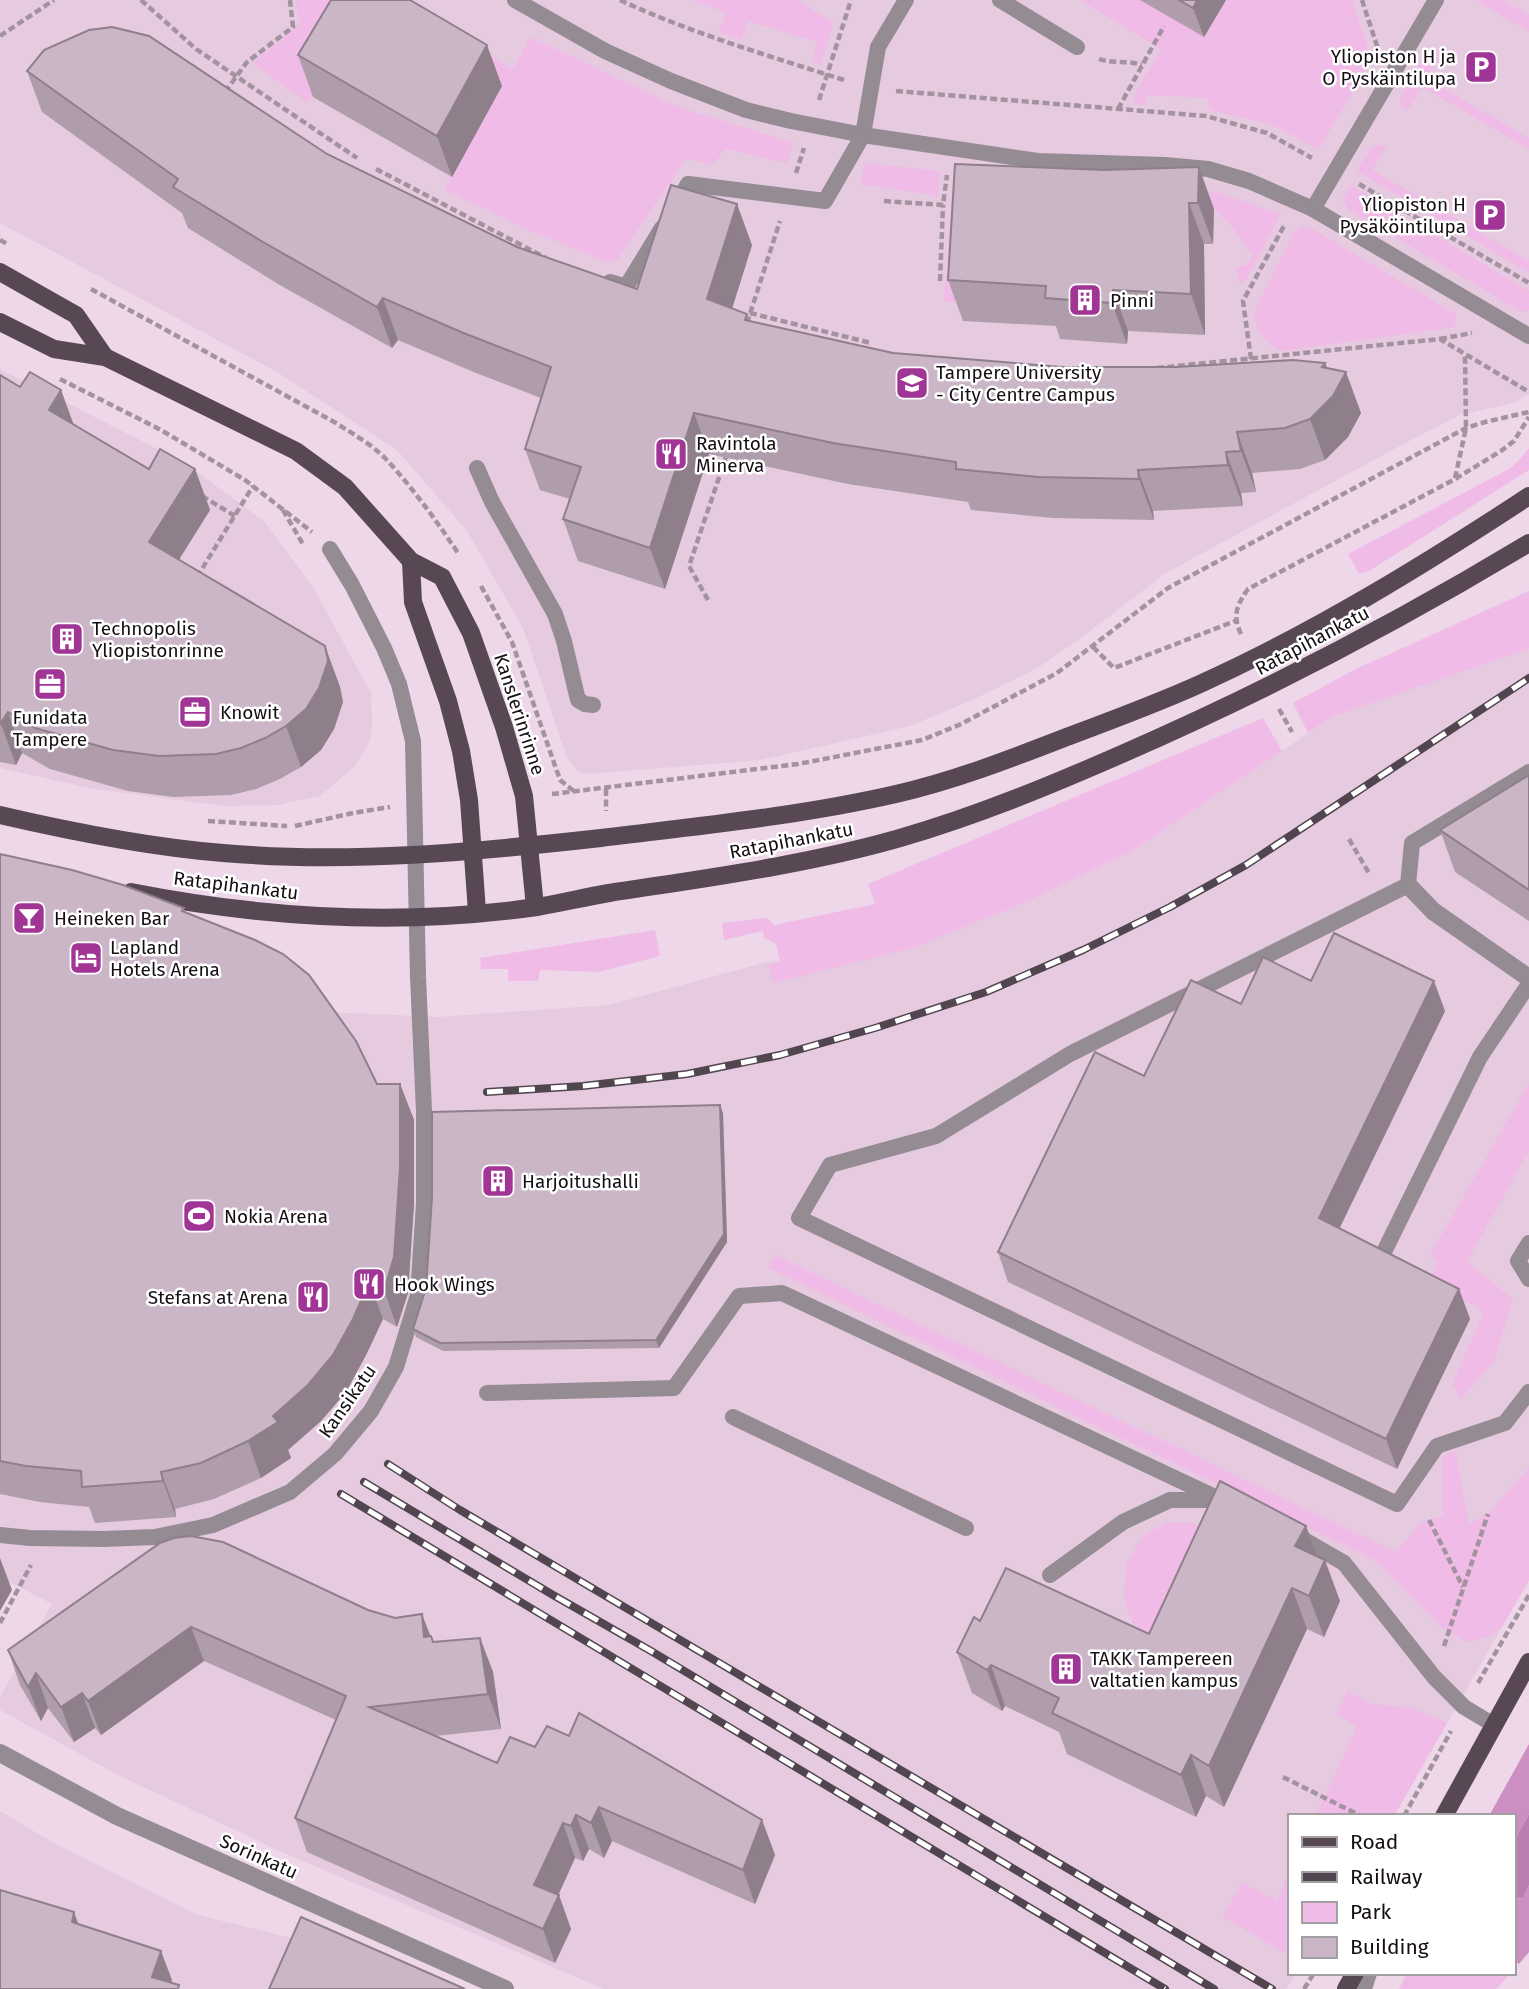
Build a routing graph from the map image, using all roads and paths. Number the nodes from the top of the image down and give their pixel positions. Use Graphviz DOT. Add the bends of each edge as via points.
graph roads {
  1 [pos="54,0"];
  2 [pos="141,0"];
  3 [pos="290,0"];
  4 [pos="515,0"];
  5 [pos="620,0"];
  6 [pos="906,0"];
  7 [pos="1000,0"];
  8 [pos="1362,0"];
  9 [pos="1436,0"];
  10 [pos="1164,26"];
  11 [pos="0,36"];
  12 [pos="1077,47"];
  13 [pos="1380,57"];
  14 [pos="1142,65"];
  15 [pos="235,76"];
  16 [pos="872,89"];
  17 [pos="222,97"];
  18 [pos="1118,109"];
  19 [pos="863,135"];
  20 [pos="950,149"];
  21 [pos="357,158"];
  22 [pos="376,169"];
  23 [pos="1336,171"];
  24 [pos="884,201"];
  25 [pos="943,205"];
  26 [pos="1313,209"];
  27 [pos="554,262"];
  28 [pos="0,272"];
  29 [pos="940,281"];
  30 [pos="1529,283"];
  31 [pos="750,313"];
  32 [pos="0,321"];
  33 [pos="1529,336"];
  34 [pos="871,343"];
  35 [pos="1465,355"];
  36 [pos="106,356"];
  37 [pos="1147,369"];
  38 [pos="48,373"];
  39 [pos="1529,392"];
  40 [pos="1529,415"];
  41 [pos="1466,428"];
  42 [pos="727,453"];
  43 [pos="477,468"];
  44 [pos="1455,479"];
  45 [pos="253,486"];
  46 [pos="199,495"];
  47 [pos="1529,496"];
  48 [pos="235,516"];
  49 [pos="1529,543"];
  50 [pos="330,549"];
  51 [pos="411,561"];
  52 [pos="191,587"];
  53 [pos="708,600"];
  54 [pos="1235,621"];
  55 [pos="1241,634"];
  56 [pos="1093,648"];
  57 [pos="593,705"];
  58 [pos="1278,708"];
  59 [pos="1292,732"];
  60 [pos="1529,772"];
  61 [pos="575,793"];
  62 [pos="397,806"];
  63 [pos="0,815"];
  64 [pos="207,821"];
  65 [pos="530,847"];
  66 [pos="473,851"];
  67 [pos="1408,885"];
  68 [pos="108,887"];
  69 [pos="535,907"];
  70 [pos="477,912"];
  71 [pos="1529,978"];
  72 [pos="1529,984"];
  73 [pos="1529,1243"];
  74 [pos="1380,1260"];
  75 [pos="1529,1279"];
  76 [pos="1529,1392"];
  77 [pos="487,1393"];
  78 [pos="733,1418"];
  79 [pos="1222,1500"];
  80 [pos="1245,1510"];
  81 [pos="1488,1514"];
  82 [pos="1429,1520"];
  83 [pos="1280,1526"];
  84 [pos="966,1528"];
  85 [pos="0,1535"];
  86 [pos="31,1567"];
  87 [pos="1049,1575"];
  88 [pos="1463,1588"];
  89 [pos="0,1623"];
  90 [pos="1529,1662"];
  91 [pos="1434,1677"];
  92 [pos="1494,1725"];
  93 [pos="0,1753"];
  94 [pos="1283,1777"];
  95 [pos="1357,1814"];
  96 [pos="1445,1814"];
  97 [pos="505,1989"];
  1 -- 11 [label="path"];
  2 -- 15 [label="path"];
  3 -- 15 [label="path" via="293,27"];
  4 -- 19 [label="lane" via="605,51 671,81 746,110"];
  5 -- 16 [label="path" via="730,44"];
  6 -- 16 [label="lane" via="878,47"];
  7 -- 12 [label="lane"];
  8 -- 13 [label="path"];
  9 -- 23 [label="lane"];
  10 -- 14 [label="path"];
  12 -- 14 [label="path" via="1096,59"];
  14 -- 18 [label="path"];
  15 -- 17 [label="path"];
  15 -- 21 [label="path"];
  16 -- 18 [label="path"];
  16 -- 19 [label="lane"];
  18 -- 23 [label="path" via="1206,116 1267,133"];
  19 -- 20 [label="lane"];
  19 -- 27 [label="lane" via="825,201 688,184 626,287"];
  20 -- 25 [label="path"];
  20 -- 26 [label="lane" via="1038,161 1208,169"];
  22 -- 27 [label="path"];
  23 -- 26 [label="lane"];
  23 -- 30 [label="path"];
  24 -- 25 [label="path"];
  25 -- 29 [label="path"];
  26 -- 33 [label="lane"];
  28 -- 36 [label="main road, Kanslerinrinne" via="76,315"];
  31 -- 34 [label="path"];
  32 -- 36 [label="main road, Kanslerinrinne" via="54,349"];
  35 -- 37 [label="path" via="1440,339"];
  35 -- 39 [label="path"];
  35 -- 41 [label="path"];
  36 -- 51 [label="main road, Kanslerinrinne" via="315,463 345,487"];
  38 -- 45 [label="path" via="161,430"];
  40 -- 41 [label="path"];
  40 -- 44 [label="path" via="1514,441"];
  41 -- 44 [label="path"];
  41 -- 56 [label="path" via="1168,588"];
  42 -- 53 [label="path" via="689,566"];
  43 -- 57 [label="lane" via="555,614 578,700"];
  44 -- 54 [label="path" via="1248,589 1236,606"];
  45 -- 48 [label="path"];
  45 -- 50 [label="path"];
  46 -- 48 [label="path"];
  47 -- 65 [label="main road, Ratapihankatu" via="1458,543 1259,655 1145,707 1013,758 843,805"];
  48 -- 52 [label="path"];
  49 -- 69 [label="main road, Ratapihankatu" via="1273,685 1018,798 839,853"];
  50 -- 85 [label="lane, Kansikatu" via="389,660 412,741 424,1204 418,1295 396,1367 371,1411 335,1454 290,1492 214,1525 155,1537"];
  51 -- 65 [label="main road, Kanslerinrinne" via="442,577 471,633 524,796"];
  51 -- 66 [label="main road" via="412,602 461,751"];
  54 -- 55 [label="path"];
  54 -- 56 [label="path" via="1114,668"];
  56 -- 61 [label="path" via="1057,673 922,740 798,764"];
  58 -- 59 [label="path"];
  60 -- 67 [label="lane" via="1412,843"];
  62 -- 64 [label="path" via="298,827"];
  63 -- 66 [label="main road, Ratapihankatu" via="221,853 335,857"];
  65 -- 66 [label="main road, Ratapihankatu"];
  65 -- 69 [label="main road, Kanslerinrinne"];
  66 -- 70 [label="main road"];
  67 -- 71 [label="street" via="1433,911"];
  67 -- 76 [label="lane" via="1070,1054 936,1136 830,1165 799,1218 1397,1504 1437,1446 1505,1423"];
  68 -- 70 [label="main road, Ratapihankatu" via="274,913 395,916"];
  69 -- 70 [label="main road, Ratapihankatu"];
  72 -- 74 [label="lane" via="1480,1057"];
  73 -- 75 [label="lane" via="1518,1261"];
  77 -- 79 [label="lane" via="674,1388 739,1296 782,1293"];
  78 -- 84 [label="lane"];
  79 -- 80 [label="lane"];
  79 -- 87 [label="lane" via="1170,1500 1123,1522"];
  81 -- 88 [label="path"];
  82 -- 88 [label="path"];
  83 -- 91 [label="lane" via="1344,1563"];
  86 -- 89 [label="path"];
  88 -- 91 [label="path"];
  90 -- 92 [label="main road"];
  91 -- 92 [label="lane" via="1464,1707"];
  92 -- 96 [label="main road"];
  93 -- 97 [label="street, Sorinkatu" via="117,1815"];
  94 -- 95 [label="path"];
}
